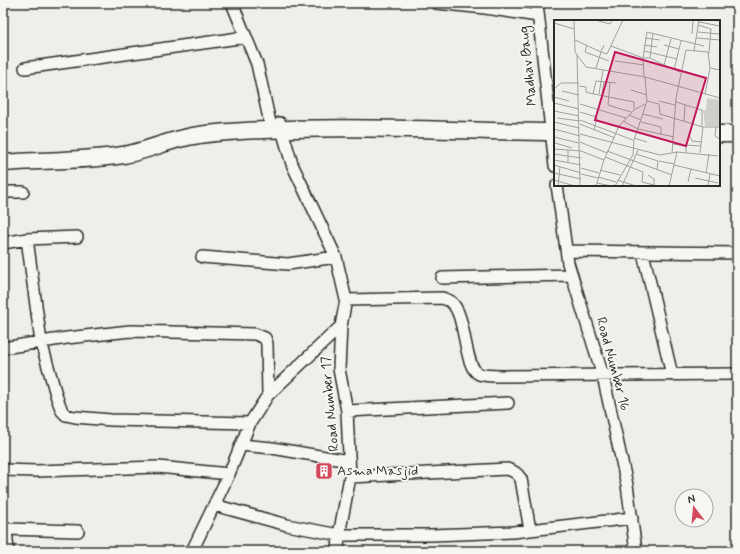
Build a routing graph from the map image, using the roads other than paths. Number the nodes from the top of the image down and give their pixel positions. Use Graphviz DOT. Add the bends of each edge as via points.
graph roads {
  1 [pos="232,3"];
  2 [pos="436,3"];
  3 [pos="537,3"];
  4 [pos="484,5"];
  5 [pos="538,16"];
  6 [pos="246,37"];
  7 [pos="25,68"];
  8 [pos="277,125"];
  9 [pos="720,126"];
  10 [pos="737,126"];
  11 [pos="553,128"];
  12 [pos="720,134"];
  13 [pos="737,134"];
  14 [pos="554,147"];
  15 [pos="3,156"];
  16 [pos="3,163"];
  17 [pos="557,186"];
  18 [pos="3,192"];
  19 [pos="23,192"];
  20 [pos="77,237"];
  21 [pos="27,239"];
  22 [pos="3,243"];
  23 [pos="566,251"];
  24 [pos="643,253"];
  25 [pos="737,253"];
  26 [pos="202,256"];
  27 [pos="336,257"];
  28 [pos="572,275"];
  29 [pos="442,278"];
  30 [pos="346,300"];
  31 [pos="340,326"];
  32 [pos="41,342"];
  33 [pos="3,348"];
  34 [pos="737,374"];
  35 [pos="672,375"];
  36 [pos="603,376"];
  37 [pos="268,395"];
  38 [pos="508,403"];
  39 [pos="347,411"];
  40 [pos="250,423"];
  41 [pos="241,445"];
  42 [pos="349,461"];
  43 [pos="3,470"];
  44 [pos="229,474"];
  45 [pos="350,477"];
  46 [pos="214,505"];
  47 [pos="632,518"];
  48 [pos="5,529"];
  49 [pos="530,530"];
  50 [pos="78,531"];
  51 [pos="339,534"];
  52 [pos="8,551"];
  53 [pos="192,551"];
  54 [pos="338,551"];
  55 [pos="636,551"];
  1 -- 6 [label="street, Road Number 17"];
  2 -- 4 [label="street"];
  3 -- 5 [label="street, Madhav Baug"];
  4 -- 5 [label="street"];
  5 -- 11 [label="street, Madhav Baug"];
  6 -- 7 [label="street"];
  6 -- 8 [label="street, Road Number 17"];
  8 -- 11 [label="highway" via="329,122"];
  8 -- 15 [label="highway" via="219,125 109,150"];
  8 -- 16 [label="highway" via="183,138 139,152 104,157"];
  8 -- 27 [label="street, Road Number 17" via="292,164"];
  9 -- 10 [label="highway"];
  11 -- 14 [label="street"];
  12 -- 13 [label="highway"];
  17 -- 23 [label="street, Road Number 16"];
  18 -- 19 [label="street"];
  20 -- 21 [label="street"];
  21 -- 22 [label="street"];
  21 -- 32 [label="street"];
  23 -- 24 [label="street"];
  23 -- 28 [label="street, Road Number 16"];
  24 -- 25 [label="street"];
  24 -- 35 [label="street"];
  26 -- 27 [label="street" via="288,264"];
  27 -- 30 [label="street, Road Number 17"];
  28 -- 29 [label="street"];
  28 -- 36 [label="street, Road Number 16"];
  30 -- 31 [label="street, Road Number 17"];
  30 -- 36 [label="street" via="442,298 452,302 459,313 470,363 475,372 480,374"];
  31 -- 37 [label="street"];
  31 -- 39 [label="street, Road Number 17" via="339,370"];
  32 -- 33 [label="street"];
  32 -- 37 [label="street" via="130,331 255,334 265,338 267,344"];
  32 -- 40 [label="street" via="56,398 66,415 111,420"];
  34 -- 35 [label="street"];
  35 -- 36 [label="street"];
  36 -- 47 [label="street, Road Number 16"];
  37 -- 40 [label="street"];
  38 -- 39 [label="street"];
  39 -- 42 [label="street, Road Number 17"];
  40 -- 41 [label="street"];
  41 -- 42 [label="street"];
  41 -- 44 [label="street"];
  42 -- 45 [label="street, Road Number 17"];
  43 -- 44 [label="street" via="158,467"];
  44 -- 46 [label="street"];
  45 -- 49 [label="street" via="513,470 521,479"];
  45 -- 51 [label="street, Road Number 17"];
  46 -- 51 [label="street" via="286,525"];
  46 -- 53 [label="street"];
  47 -- 49 [label="street"];
  47 -- 55 [label="street, Road Number 16"];
  48 -- 50 [label="street"];
  48 -- 52 [label="street"];
  49 -- 51 [label="street" via="431,535"];
  51 -- 54 [label="street, Road Number 17"];
}
